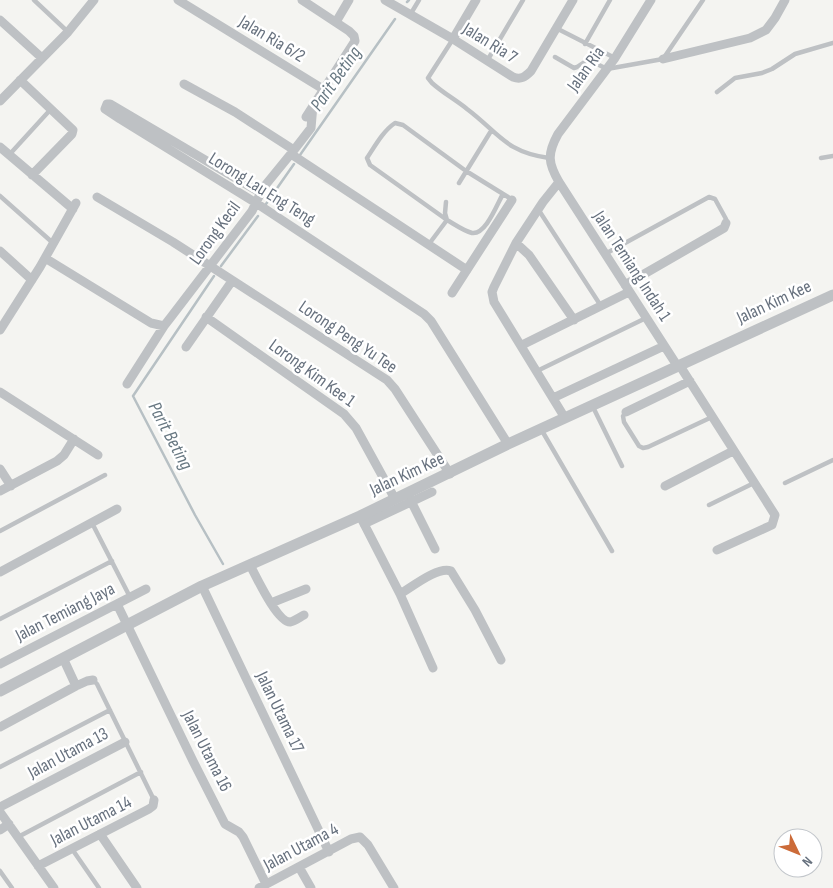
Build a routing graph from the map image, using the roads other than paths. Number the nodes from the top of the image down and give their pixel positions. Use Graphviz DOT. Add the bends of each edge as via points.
graph roads {
  1 [pos="34,0"];
  2 [pos="178,0"];
  3 [pos="302,0"];
  4 [pos="349,0"];
  5 [pos="385,0"];
  6 [pos="419,0"];
  7 [pos="476,0"];
  8 [pos="523,0"];
  9 [pos="573,0"];
  10 [pos="610,0"];
  11 [pos="651,0"];
  12 [pos="703,0"];
  13 [pos="785,0"];
  14 [pos="90,1"];
  15 [pos="406,12"];
  16 [pos="0,20"];
  17 [pos="336,22"];
  18 [pos="556,28"];
  19 [pos="68,32"];
  20 [pos="453,40"];
  21 [pos="833,42"];
  22 [pos="585,44"];
  23 [pos="555,57"];
  24 [pos="42,58"];
  25 [pos="615,58"];
  26 [pos="664,59"];
  27 [pos="487,61"];
  28 [pos="607,69"];
  29 [pos="20,80"];
  30 [pos="184,84"];
  31 [pos="323,90"];
  32 [pos="717,92"];
  33 [pos="0,101"];
  34 [pos="313,105"];
  35 [pos="51,109"];
  36 [pos="306,117"];
  37 [pos="491,131"];
  38 [pos="0,147"];
  39 [pos="10,155"];
  40 [pos="296,156"];
  41 [pos="833,156"];
  42 [pos="549,158"];
  43 [pos="821,158"];
  44 [pos="466,171"];
  45 [pos="32,175"];
  46 [pos="559,182"];
  47 [pos="459,183"];
  48 [pos="261,193"];
  49 [pos="503,194"];
  50 [pos="0,196"];
  51 [pos="97,197"];
  52 [pos="510,198"];
  53 [pos="446,202"];
  54 [pos="261,206"];
  55 [pos="538,209"];
  56 [pos="447,220"];
  57 [pos="726,223"];
  58 [pos="53,243"];
  59 [pos="516,243"];
  60 [pos="428,245"];
  61 [pos="0,252"];
  62 [pos="605,254"];
  63 [pos="45,258"];
  64 [pos="467,270"];
  65 [pos="217,271"];
  66 [pos="32,280"];
  67 [pos="232,281"];
  68 [pos="627,289"];
  69 [pos="452,293"];
  70 [pos="833,295"];
  71 [pos="601,306"];
  72 [pos="206,317"];
  73 [pos="646,318"];
  74 [pos="574,320"];
  75 [pos="164,326"];
  76 [pos="0,330"];
  77 [pos="522,346"];
  78 [pos="664,346"];
  79 [pos="186,347"];
  80 [pos="679,366"];
  81 [pos="537,371"];
  82 [pos="690,382"];
  83 [pos="127,384"];
  84 [pos="0,392"];
  85 [pos="554,398"];
  86 [pos="592,406"];
  87 [pos="626,412"];
  88 [pos="565,418"];
  89 [pos="712,418"];
  90 [pos="541,430"];
  91 [pos="74,440"];
  92 [pos="508,444"];
  93 [pos="733,451"];
  94 [pos="98,455"];
  95 [pos="833,460"];
  96 [pos="622,466"];
  97 [pos="0,468"];
  98 [pos="450,474"];
  99 [pos="105,475"];
  100 [pos="754,483"];
  101 [pos="785,483"];
  102 [pos="10,486"];
  103 [pos="665,486"];
  104 [pos="0,491"];
  105 [pos="432,492"];
  106 [pos="410,498"];
  107 [pos="395,499"];
  108 [pos="709,504"];
  109 [pos="117,509"];
  110 [pos="362,520"];
  111 [pos="92,523"];
  112 [pos="0,531"];
  113 [pos="435,548"];
  114 [pos="717,550"];
  115 [pos="612,551"];
  116 [pos="112,561"];
  117 [pos="250,565"];
  118 [pos="0,572"];
  119 [pos="202,586"];
  120 [pos="146,589"];
  121 [pos="306,590"];
  122 [pos="400,594"];
  123 [pos="130,597"];
  124 [pos="271,603"];
  125 [pos="117,604"];
  126 [pos="304,616"];
  127 [pos="0,619"];
  128 [pos="127,624"];
  129 [pos="63,658"];
  130 [pos="501,660"];
  131 [pos="0,664"];
  132 [pos="433,668"];
  133 [pos="93,680"];
  134 [pos="76,686"];
  135 [pos="1,688"];
  136 [pos="110,710"];
  137 [pos="0,727"];
  138 [pos="125,742"];
  139 [pos="0,767"];
  140 [pos="140,772"];
  141 [pos="154,800"];
  142 [pos="0,807"];
  143 [pos="0,812"];
  144 [pos="9,824"];
  145 [pos="0,830"];
  146 [pos="100,834"];
  147 [pos="18,837"];
  148 [pos="72,849"];
  149 [pos="329,852"];
  150 [pos="38,866"];
  151 [pos="299,867"];
  152 [pos="0,871"];
  153 [pos="262,886"];
  154 [pos="12,888"];
  155 [pos="54,888"];
  156 [pos="99,888"];
  157 [pos="137,888"];
  158 [pos="311,888"];
  159 [pos="394,888"];
  1 -- 19 [label="lane"];
  2 -- 31 [label="street, Jalan Ria 6/2"];
  3 -- 17 [label="street"];
  4 -- 17 [label="street"];
  5 -- 15 [label="street, Jalan Ria 7"];
  6 -- 15 [label="lane"];
  7 -- 20 [label="street"];
  8 -- 27 [label="lane"];
  9 -- 18 [label="street, Jalan Ria 7"];
  10 -- 22 [label="lane"];
  11 -- 25 [label="street, Jalan Ria"];
  12 -- 26 [label="lane"];
  13 -- 26 [label="street" via="766,30 750,38"];
  14 -- 19 [label="street"];
  15 -- 20 [label="street, Jalan Ria 7"];
  16 -- 24 [label="street"];
  17 -- 31 [label="street" via="354,36 355,41"];
  18 -- 22 [label="lane"];
  18 -- 27 [label="street, Jalan Ria 7" via="526,76 520,79"];
  19 -- 24 [label="street"];
  20 -- 27 [label="street, Jalan Ria 7"];
  20 -- 37 [label="lane" via="428,78"];
  21 -- 32 [label="lane" via="795,54 762,73 735,78"];
  22 -- 25 [label="lane"];
  23 -- 28 [label="lane" via="574,68 589,60"];
  24 -- 29 [label="street"];
  25 -- 28 [label="street, Jalan Ria"];
  26 -- 28 [label="lane"];
  28 -- 42 [label="street, Jalan Ria" via="558,134"];
  29 -- 33 [label="street"];
  29 -- 35 [label="street"];
  30 -- 40 [label="street" via="235,112"];
  31 -- 34 [label="street"];
  34 -- 36 [label="street"];
  34 -- 40 [label="street, Lorong Kecil" via="311,128"];
  35 -- 39 [label="lane"];
  35 -- 45 [label="street" via="71,127 72,134"];
  37 -- 42 [label="lane" via="512,147"];
  37 -- 44 [label="lane"];
  38 -- 39 [label="street"];
  39 -- 45 [label="street"];
  40 -- 48 [label="street, Lorong Kecil"];
  40 -- 60 [label="street"];
  41 -- 43 [label="lane"];
  42 -- 46 [label="street, Jalan Temiang Indah 1"];
  44 -- 47 [label="lane"];
  44 -- 49 [label="lane"];
  44 -- 56 [label="lane" via="395,123 368,158 370,165"];
  45 -- 58 [label="street" via="75,206"];
  46 -- 55 [label="street"];
  46 -- 62 [label="street, Jalan Temiang Indah 1"];
  48 -- 54 [label="street, Lorong Kecil"];
  48 -- 54 [label="street, Lorong Lau Eng Teng" via="110,104 105,106 120,120"];
  49 -- 52 [label="lane"];
  49 -- 56 [label="lane" via="481,231 473,233"];
  50 -- 58 [label="lane"];
  51 -- 65 [label="street, Lorong Peng Yu Tee"];
  52 -- 64 [label="street"];
  53 -- 56 [label="lane"];
  54 -- 65 [label="street, Lorong Kecil" via="252,211"];
  54 -- 92 [label="street, Lorong Lau Eng Teng" via="424,314"];
  55 -- 59 [label="street"];
  55 -- 71 [label="lane"];
  56 -- 60 [label="lane"];
  57 -- 62 [label="lane" via="716,200 708,197"];
  57 -- 68 [label="street" via="724,228"];
  58 -- 63 [label="street"];
  59 -- 74 [label="street" via="529,255"];
  59 -- 77 [label="street" via="492,297"];
  60 -- 64 [label="street"];
  61 -- 66 [label="street"];
  62 -- 68 [label="street, Jalan Temiang Indah 1"];
  63 -- 66 [label="street"];
  63 -- 75 [label="street" via="151,323"];
  64 -- 69 [label="street"];
  65 -- 67 [label="street, Lorong Peng Yu Tee"];
  65 -- 75 [label="street, Lorong Kecil"];
  66 -- 76 [label="street"];
  67 -- 72 [label="street"];
  67 -- 98 [label="street, Lorong Peng Yu Tee" via="387,380"];
  68 -- 71 [label="street"];
  68 -- 73 [label="street, Jalan Temiang Indah 1"];
  70 -- 80 [label="street, Jalan Kim Kee"];
  71 -- 74 [label="street"];
  72 -- 79 [label="street"];
  72 -- 107 [label="street, Lorong Kim Kee 1" via="344,414 356,428"];
  73 -- 78 [label="street, Jalan Temiang Indah 1"];
  73 -- 81 [label="lane"];
  74 -- 77 [label="street"];
  75 -- 83 [label="street, Lorong Kecil"];
  77 -- 81 [label="street"];
  78 -- 80 [label="street, Jalan Temiang Indah 1"];
  78 -- 85 [label="street"];
  80 -- 82 [label="street, Jalan Temiang Indah 1"];
  80 -- 86 [label="street, Jalan Kim Kee"];
  81 -- 85 [label="street"];
  82 -- 87 [label="street"];
  82 -- 89 [label="street, Jalan Temiang Indah 1"];
  84 -- 91 [label="street"];
  85 -- 88 [label="street"];
  86 -- 88 [label="street, Jalan Kim Kee"];
  86 -- 96 [label="lane"];
  87 -- 89 [label="lane" via="624,422 643,448"];
  88 -- 90 [label="street, Jalan Kim Kee"];
  89 -- 93 [label="street, Jalan Temiang Indah 1"];
  90 -- 92 [label="street, Jalan Kim Kee"];
  90 -- 115 [label="lane"];
  91 -- 94 [label="street"];
  91 -- 102 [label="street" via="57,462"];
  92 -- 98 [label="street, Jalan Kim Kee"];
  93 -- 100 [label="street, Jalan Temiang Indah 1"];
  93 -- 103 [label="street"];
  95 -- 101 [label="lane"];
  97 -- 102 [label="street"];
  98 -- 106 [label="street, Jalan Kim Kee"];
  99 -- 112 [label="lane"];
  100 -- 108 [label="lane"];
  100 -- 114 [label="street, Jalan Temiang Indah 1" via="775,515 772,526"];
  102 -- 104 [label="street"];
  105 -- 106 [label="street"];
  106 -- 107 [label="street, Jalan Kim Kee"];
  106 -- 110 [label="street"];
  106 -- 113 [label="street"];
  107 -- 110 [label="street, Jalan Kim Kee"];
  109 -- 111 [label="street"];
  110 -- 117 [label="street, Jalan Kim Kee"];
  110 -- 122 [label="street"];
  111 -- 116 [label="lane"];
  111 -- 118 [label="street"];
  116 -- 123 [label="lane"];
  116 -- 127 [label="lane"];
  117 -- 119 [label="street, Jalan Kim Kee"];
  117 -- 124 [label="street"];
  119 -- 128 [label="street, Jalan Kim Kee"];
  119 -- 149 [label="street, Jalan Utama 17"];
  120 -- 123 [label="street, Jalan Temiang Jaya"];
  121 -- 124 [label="street"];
  122 -- 130 [label="street" via="439,571 451,571"];
  122 -- 132 [label="street"];
  123 -- 125 [label="street, Jalan Temiang Jaya"];
  124 -- 126 [label="street" via="284,620 291,622"];
  125 -- 128 [label="street, Jalan Utama 16"];
  125 -- 131 [label="street, Jalan Temiang Jaya"];
  128 -- 129 [label="street, Jalan Kim Kee"];
  128 -- 153 [label="street, Jalan Utama 16" via="218,810 226,824 243,837"];
  129 -- 134 [label="street"];
  129 -- 135 [label="street, Jalan Kim Kee"];
  133 -- 134 [label="street"];
  133 -- 136 [label="lane"];
  134 -- 137 [label="street"];
  136 -- 138 [label="lane"];
  136 -- 139 [label="lane"];
  138 -- 140 [label="lane"];
  138 -- 142 [label="street, Jalan Utama 13"];
  140 -- 141 [label="lane"];
  140 -- 147 [label="lane"];
  141 -- 146 [label="street, Jalan Utama 14" via="149,809"];
  143 -- 144 [label="street"];
  144 -- 145 [label="street"];
  144 -- 147 [label="street"];
  146 -- 148 [label="street, Jalan Utama 14"];
  146 -- 157 [label="street"];
  147 -- 150 [label="street"];
  148 -- 150 [label="street, Jalan Utama 14"];
  148 -- 156 [label="lane"];
  149 -- 151 [label="street, Jalan Utama 4"];
  149 -- 159 [label="street, Jalan Utama 4" via="360,837"];
  150 -- 155 [label="street"];
  151 -- 153 [label="street, Jalan Utama 4"];
  151 -- 158 [label="street"];
  152 -- 154 [label="lane"];
}
